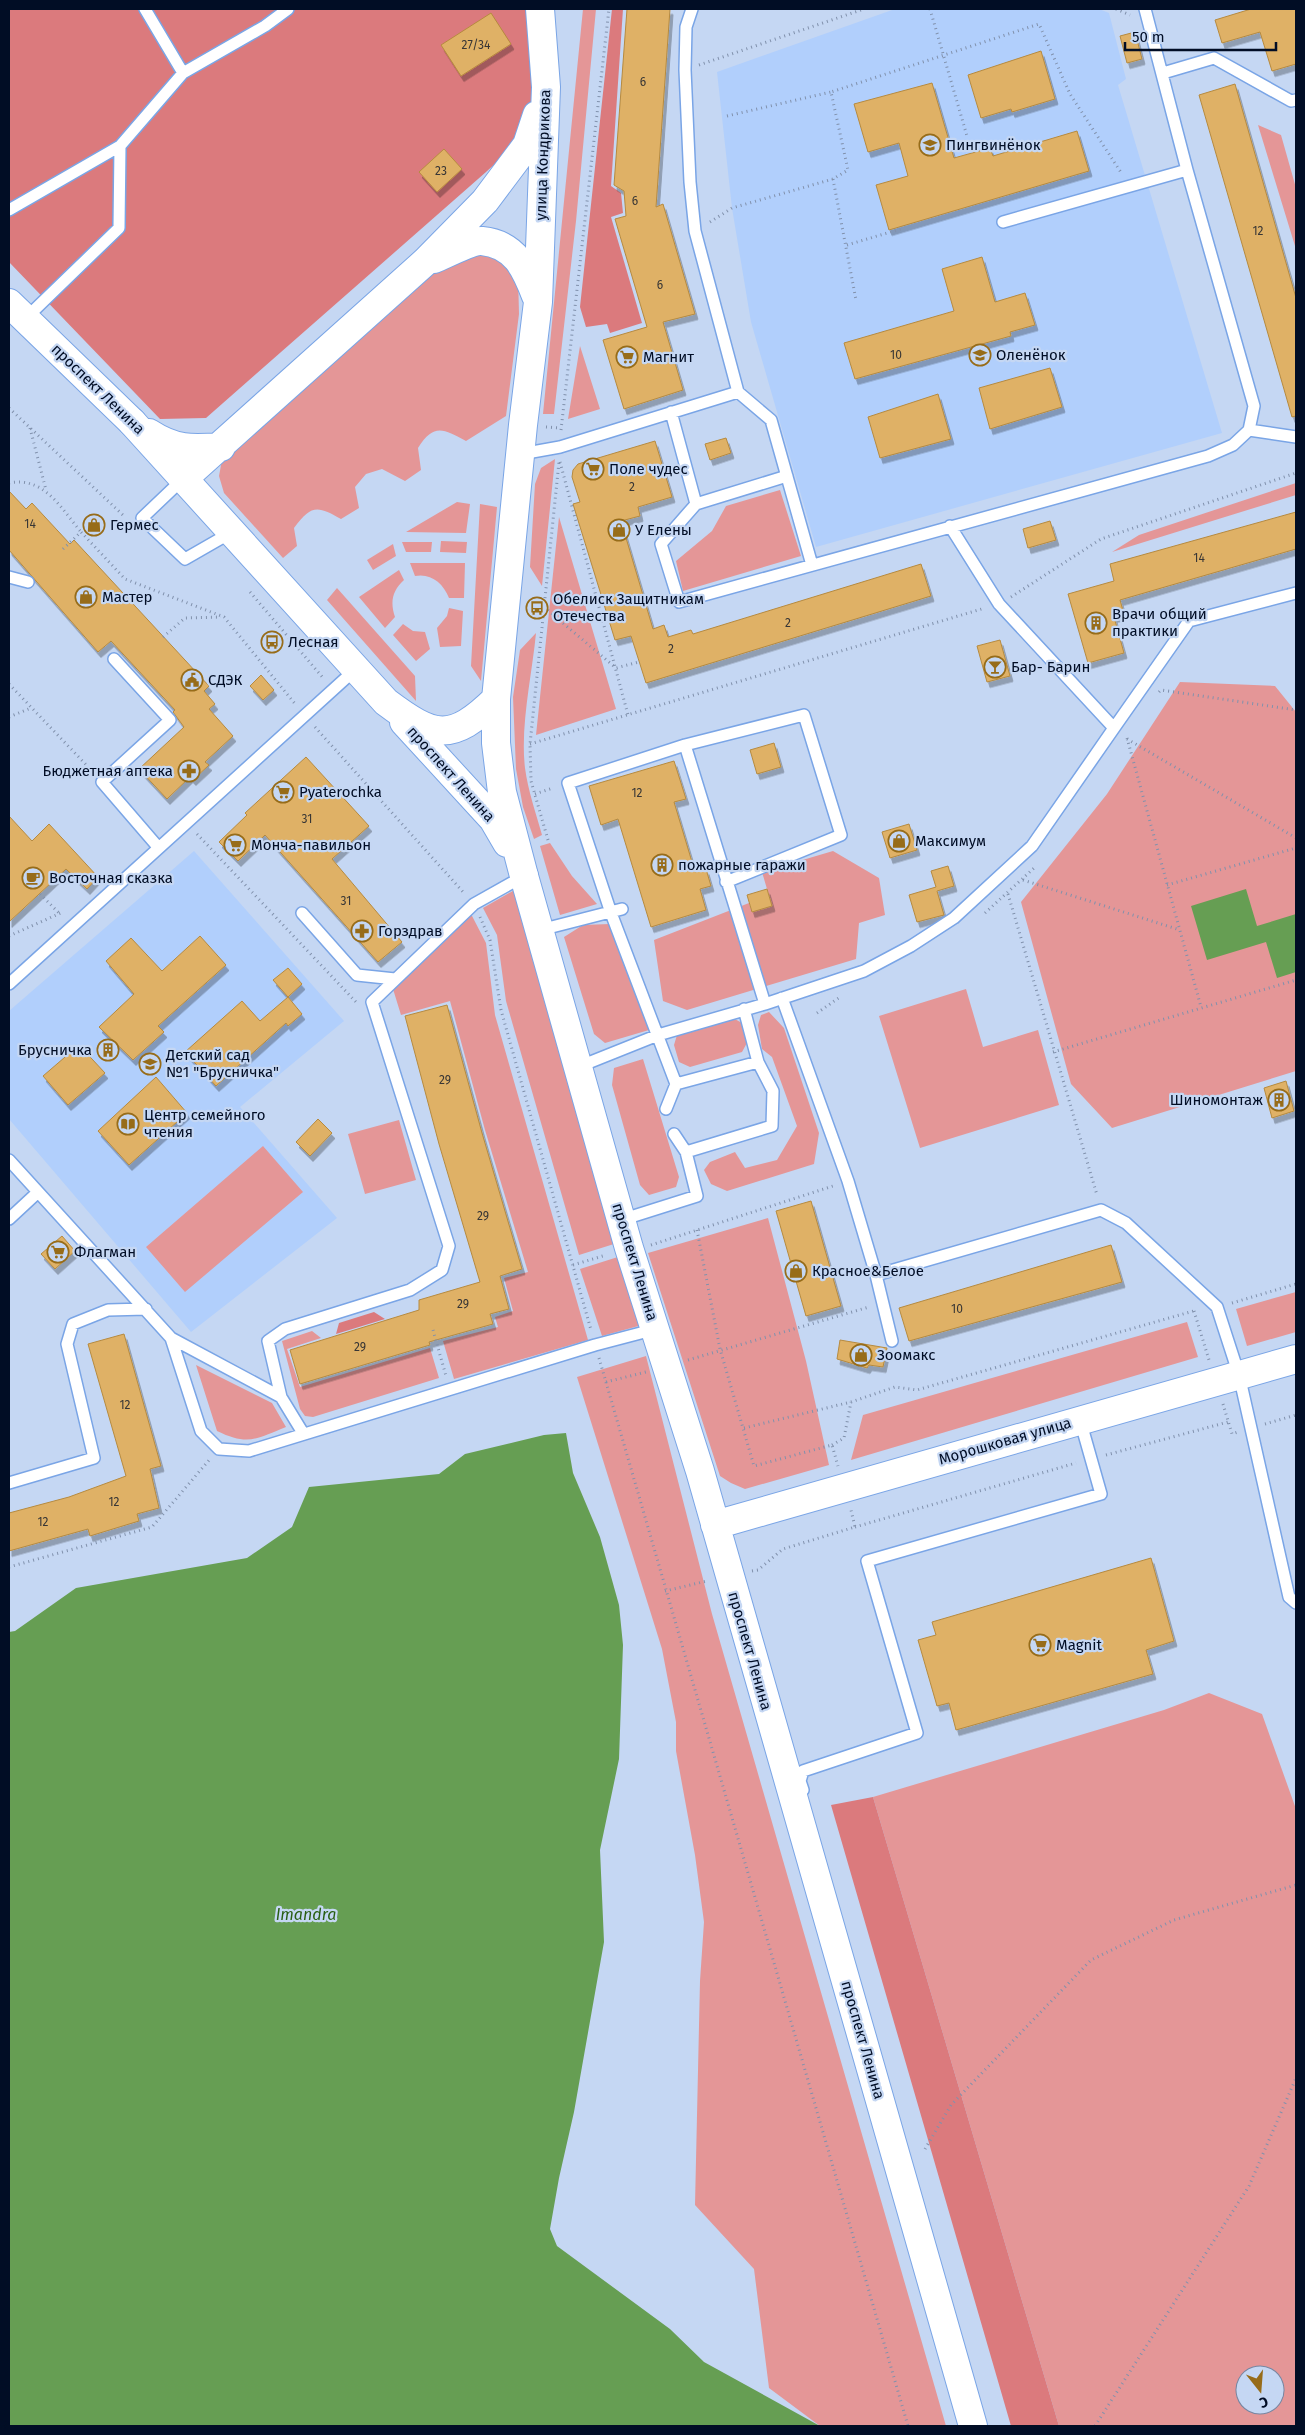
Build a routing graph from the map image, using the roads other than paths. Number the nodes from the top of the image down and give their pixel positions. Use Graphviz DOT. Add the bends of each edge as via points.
graph roads {
  1 [pos="145,9"];
  2 [pos="288,9"];
  3 [pos="540,9"];
  4 [pos="692,9"];
  5 [pos="1145,9"];
  6 [pos="183,73"];
  7 [pos="1163,73"];
  8 [pos="546,87"];
  9 [pos="1296,100"];
  10 [pos="120,146"];
  11 [pos="1187,170"];
  12 [pos="9,210"];
  13 [pos="1003,222"];
  14 [pos="425,262"];
  15 [pos="538,302"];
  16 [pos="17,311"];
  17 [pos="738,392"];
  18 [pos="671,412"];
  19 [pos="132,422"];
  20 [pos="1249,430"];
  21 [pos="1296,437"];
  22 [pos="221,447"];
  23 [pos="520,454"];
  24 [pos="787,476"];
  25 [pos="184,478"];
  26 [pos="696,504"];
  27 [pos="950,526"];
  28 [pos="228,527"];
  29 [pos="812,565"];
  30 [pos="9,577"];
  31 [pos="28,582"];
  32 [pos="1296,593"];
  33 [pos="114,660"];
  34 [pos="357,668"];
  35 [pos="496,699"];
  36 [pos="386,702"];
  37 [pos="1114,728"];
  38 [pos="685,745"];
  39 [pos="158,847"];
  40 [pos="524,876"];
  41 [pos="726,882"];
  42 [pos="616,911"];
  43 [pos="302,914"];
  44 [pos="540,930"];
  45 [pos="396,979"];
  46 [pos="9,984"];
  47 [pos="782,998"];
  48 [pos="765,1004"];
  49 [pos="744,1009"];
  50 [pos="658,1035"];
  51 [pos="758,1062"];
  52 [pos="578,1067"];
  53 [pos="676,1084"];
  54 [pos="666,1109"];
  55 [pos="674,1134"];
  56 [pos="686,1152"];
  57 [pos="9,1160"];
  58 [pos="38,1194"];
  59 [pos="9,1219"];
  60 [pos="621,1220"];
  61 [pos="876,1275"];
  62 [pos="146,1309"];
  63 [pos="656,1329"];
  64 [pos="171,1338"];
  65 [pos="892,1341"];
  66 [pos="1296,1359"];
  67 [pos="1239,1375"];
  68 [pos="281,1396"];
  69 [pos="1080,1420"];
  70 [pos="303,1433"];
  71 [pos="9,1483"];
  72 [pos="715,1525"];
  73 [pos="1296,1603"];
  74 [pos="810,1856"];
  75 [pos="973,2426"];
  1 -- 6 [label="lane"];
  2 -- 6 [label="lane" via="265,26"];
  3 -- 8 [label="main road, улица Кондрикова"];
  4 -- 17 [label="lane" via="686,27 685,70 690,182 696,231"];
  5 -- 7 [label="lane"];
  6 -- 10 [label="lane"];
  7 -- 9 [label="lane" via="1214,58 1291,101"];
  7 -- 11 [label="lane"];
  8 -- 14 [label="main road" via="527,145 484,202"];
  8 -- 15 [label="main road, улица Кондрикова"];
  10 -- 12 [label="lane"];
  10 -- 16 [label="lane" via="119,228"];
  11 -- 13 [label="lane"];
  11 -- 20 [label="lane" via="1254,406"];
  14 -- 15 [label="main road" via="481,241 511,251 528,273"];
  14 -- 22 [label="main road"];
  15 -- 23 [label="main road, улица Кондрикова"];
  16 -- 19 [label="main road, проспект Ленина"];
  17 -- 18 [label="lane"];
  17 -- 24 [label="lane" via="770,420"];
  18 -- 23 [label="lane" via="560,447"];
  18 -- 26 [label="lane"];
  19 -- 22 [label="main road" via="164,442 187,449"];
  19 -- 25 [label="main road, проспект Ленина"];
  20 -- 21 [label="lane"];
  20 -- 27 [label="lane" via="1232,445 1208,456"];
  22 -- 25 [label="main road"];
  22 -- 28 [label="main road" via="213,488"];
  23 -- 35 [label="main road, проспект Ленина"];
  24 -- 26 [label="lane"];
  24 -- 29 [label="lane"];
  25 -- 28 [label="main road, проспект Ленина"];
  25 -- 28 [label="lane" via="142,518 185,559"];
  26 -- 29 [label="lane" via="661,544 679,602"];
  27 -- 29 [label="lane"];
  27 -- 37 [label="lane" via="999,604"];
  28 -- 34 [label="main road, проспект Ленина" via="284,592"];
  30 -- 31 [label="lane"];
  32 -- 37 [label="lane" via="1189,621"];
  33 -- 39 [label="lane" via="170,720 102,782"];
  34 -- 36 [label="main road, проспект Ленина"];
  34 -- 39 [label="lane"];
  35 -- 36 [label="main road" via="470,723 454,730 434,731"];
  35 -- 40 [label="main road, проспект Ленина" via="496,743 502,792"];
  36 -- 40 [label="main road, проспект Ленина" via="493,819"];
  37 -- 47 [label="lane" via="1032,846 954,918 911,946 864,970"];
  38 -- 41 [label="lane"];
  38 -- 41 [label="lane" via="804,716 841,835"];
  38 -- 42 [label="lane" via="568,783"];
  39 -- 46 [label="lane"];
  40 -- 44 [label="main road, проспект Ленина"];
  40 -- 45 [label="lane" via="474,904"];
  41 -- 48 [label="lane"];
  42 -- 44 [label="lane"];
  42 -- 50 [label="lane"];
  43 -- 45 [label="lane" via="357,975"];
  44 -- 52 [label="main road, проспект Ленина"];
  45 -- 68 [label="lane" via="372,1002 449,1246 442,1270 410,1290 285,1329 268,1341"];
  47 -- 48 [label="lane"];
  47 -- 61 [label="lane" via="848,1181"];
  48 -- 49 [label="lane"];
  49 -- 50 [label="lane"];
  49 -- 51 [label="lane"];
  50 -- 52 [label="lane"];
  50 -- 53 [label="lane"];
  51 -- 53 [label="lane"];
  51 -- 56 [label="lane" via="773,1091 772,1126"];
  52 -- 60 [label="main road, проспект Ленина"];
  53 -- 54 [label="lane"];
  55 -- 56 [label="lane"];
  56 -- 60 [label="lane" via="697,1196"];
  57 -- 58 [label="lane"];
  58 -- 59 [label="lane"];
  58 -- 62 [label="lane"];
  60 -- 63 [label="main road, проспект Ленина"];
  61 -- 65 [label="lane"];
  61 -- 67 [label="lane" via="1101,1210 1126,1223 1217,1307"];
  62 -- 64 [label="lane"];
  62 -- 71 [label="lane" via="108,1310 73,1324 67,1344 94,1458"];
  63 -- 70 [label="lane"];
  63 -- 72 [label="main road, проспект Ленина"];
  64 -- 68 [label="lane"];
  64 -- 70 [label="lane" via="201,1431 218,1449 249,1451"];
  66 -- 67 [label="main road, Морошковая улица"];
  67 -- 69 [label="main road, Морошковая улица"];
  67 -- 73 [label="lane" via="1289,1597"];
  68 -- 70 [label="lane"];
  69 -- 72 [label="main road, Морошковая улица"];
  69 -- 74 [label="lane" via="1101,1494 867,1562 916,1733 803,1771 800,1781 811,1819"];
  72 -- 74 [label="main road, проспект Ленина"];
  74 -- 75 [label="main road, проспект Ленина"];
}
